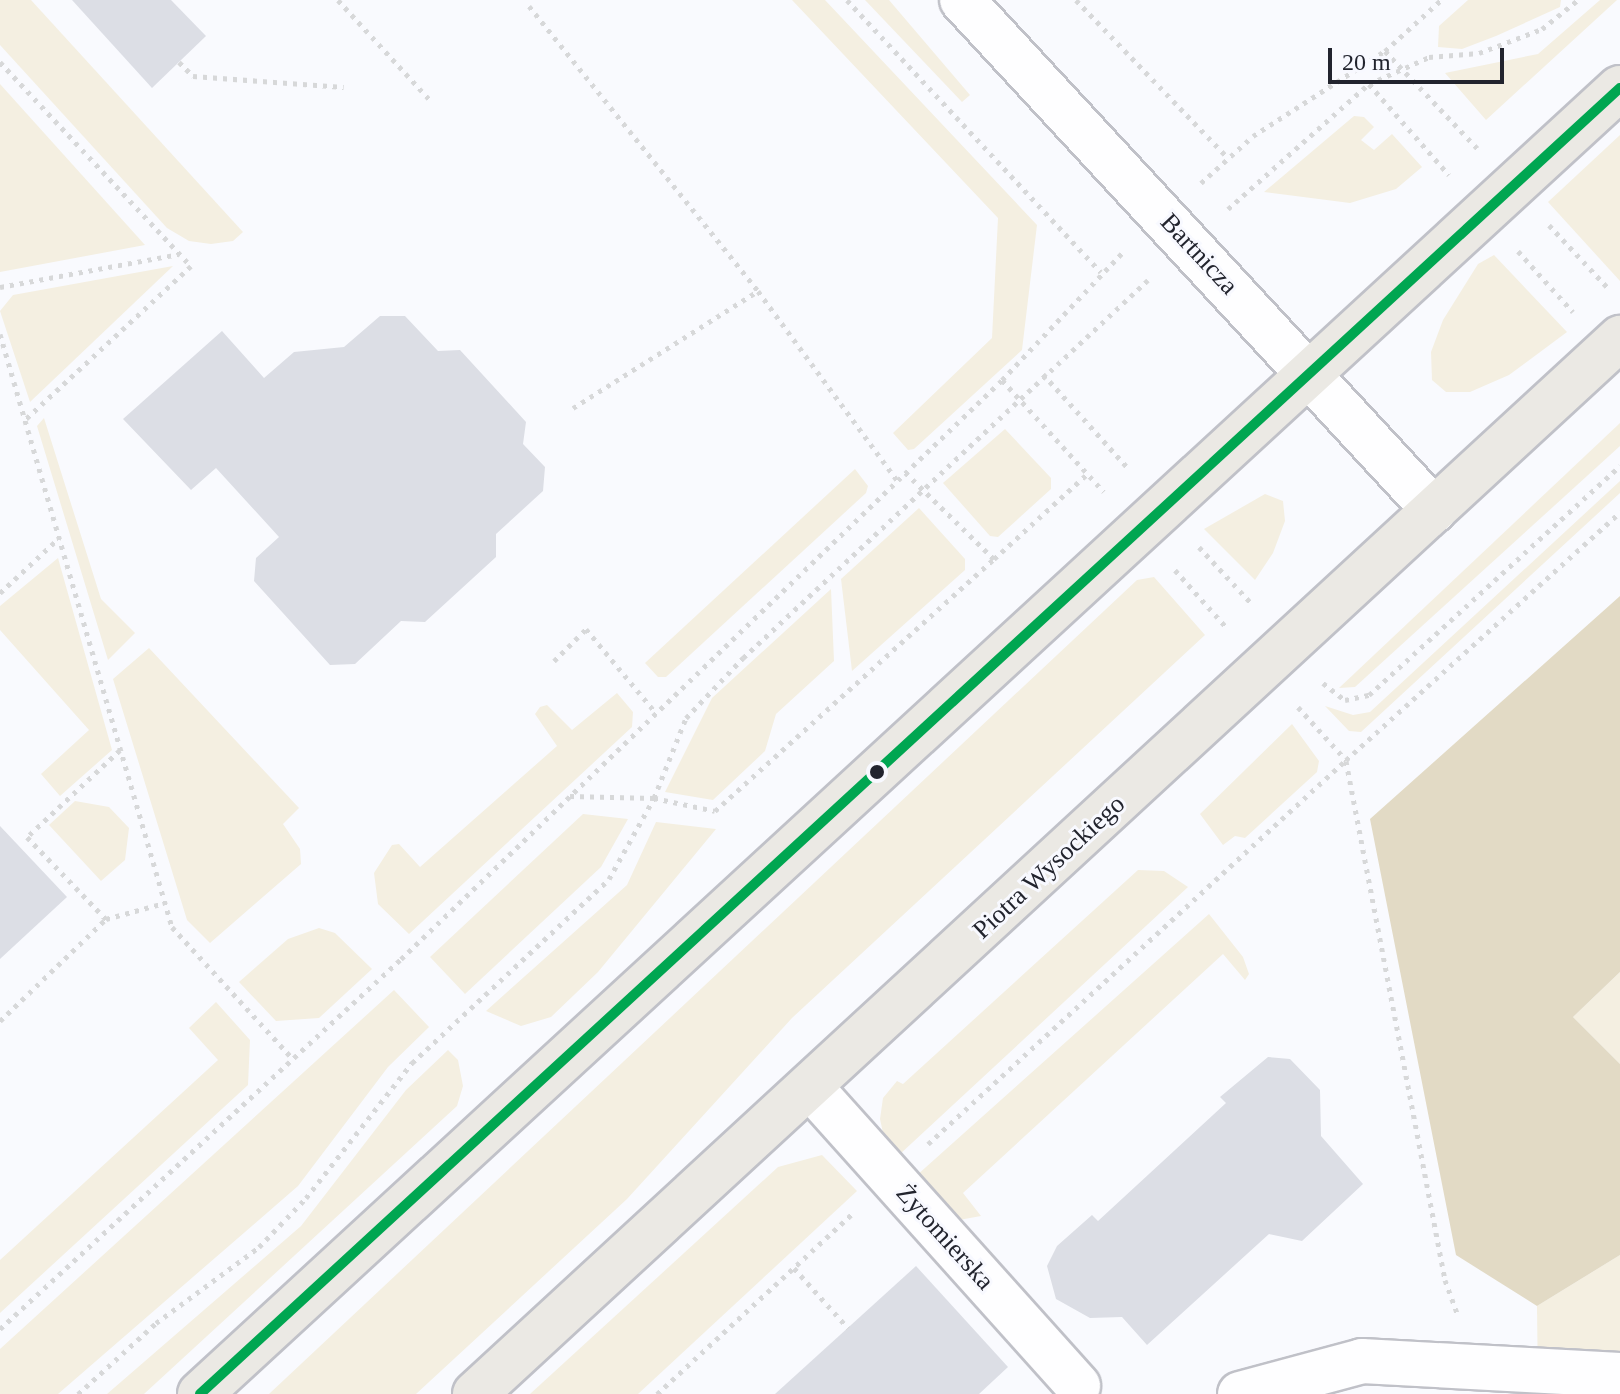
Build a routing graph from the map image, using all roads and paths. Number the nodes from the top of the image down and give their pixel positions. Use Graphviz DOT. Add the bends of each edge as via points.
graph roads {
  1 [pos="338,0"];
  2 [pos="847,0"];
  3 [pos="962,0"];
  4 [pos="1076,0"];
  5 [pos="1441,0"];
  6 [pos="1578,0"];
  7 [pos="529,6"];
  8 [pos="0,62"];
  9 [pos="179,62"];
  10 [pos="344,87"];
  11 [pos="1620,88"];
  12 [pos="431,101"];
  13 [pos="1228,158"];
  14 [pos="1176,230"];
  15 [pos="179,254"];
  16 [pos="1101,272"];
  17 [pos="0,287"];
  18 [pos="758,291"];
  19 [pos="0,334"];
  20 [pos="1620,338"];
  21 [pos="1308,372"];
  22 [pos="573,408"];
  23 [pos="26,419"];
  24 [pos="905,472"];
  25 [pos="1087,474"];
  26 [pos="897,480"];
  27 [pos="922,488"];
  28 [pos="1434,510"];
  29 [pos="59,538"];
  30 [pos="994,559"];
  31 [pos="0,593"];
  32 [pos="554,661"];
  33 [pos="656,713"];
  34 [pos="120,750"];
  35 [pos="569,796"];
  36 [pos="654,798"];
  37 [pos="164,903"];
  38 [pos="106,919"];
  39 [pos="0,1021"];
  40 [pos="293,1059"];
  41 [pos="811,1088"];
  42 [pos="891,1178"];
  43 [pos="794,1268"];
  44 [pos="1445,1280"];
  45 [pos="848,1328"];
  46 [pos="0,1329"];
  47 [pos="1620,1375"];
  48 [pos="1078,1386"];
  49 [pos="78,1394"];
  50 [pos="200,1394"];
  51 [pos="475,1394"];
  52 [pos="657,1394"];
  53 [pos="1240,1394"];
  1 -- 12 [label="path"];
  2 -- 16 [label="path"];
  3 -- 14 [label="street, Bartnicza"];
  4 -- 13 [label="path"];
  5 -- 13 [label="path" via="1385,51"];
  6 -- 14 [label="path" via="1542,29 1479,53 1429,57 1369,84"];
  7 -- 18 [label="path"];
  8 -- 15 [label="path"];
  9 -- 10 [label="path" via="193,76"];
  11 -- 21 [label="main road"];
  13 -- 14 [label="path"];
  14 -- 16 [label="path"];
  14 -- 21 [label="street, Bartnicza"];
  14 -- 27 [label="path"];
  15 -- 17 [label="path"];
  15 -- 23 [label="path" via="191,266"];
  16 -- 24 [label="path" via="1002,380"];
  18 -- 22 [label="path"];
  18 -- 26 [label="path"];
  19 -- 23 [label="path"];
  20 -- 28 [label="main road, Piotra Wysockiego"];
  21 -- 28 [label="street, Bartnicza"];
  21 -- 50 [label="main road"];
  23 -- 29 [label="path"];
  24 -- 26 [label="path"];
  24 -- 27 [label="path"];
  25 -- 30 [label="path"];
  26 -- 33 [label="path"];
  27 -- 30 [label="path"];
  27 -- 36 [label="path" via="686,718"];
  28 -- 41 [label="main road, Piotra Wysockiego"];
  29 -- 31 [label="path"];
  29 -- 34 [label="path"];
  30 -- 36 [label="path" via="715,811"];
  32 -- 33 [label="path" via="586,629"];
  33 -- 35 [label="path"];
  34 -- 37 [label="path"];
  34 -- 38 [label="path" via="27,837"];
  35 -- 36 [label="path"];
  35 -- 40 [label="path"];
  36 -- 49 [label="path" via="609,879 412,1063 306,1198 259,1247 156,1323"];
  37 -- 38 [label="path"];
  37 -- 40 [label="path" via="172,927"];
  38 -- 39 [label="path"];
  40 -- 46 [label="path"];
  41 -- 42 [label="street, Żytomierska"];
  41 -- 51 [label="main road, Piotra Wysockiego"];
  42 -- 43 [label="path"];
  42 -- 44 [label="path" via="1346,760"];
  42 -- 48 [label="street, Żytomierska"];
  43 -- 45 [label="path"];
  43 -- 52 [label="path"];
  47 -- 53 [label="street" via="1362,1361"];
}
